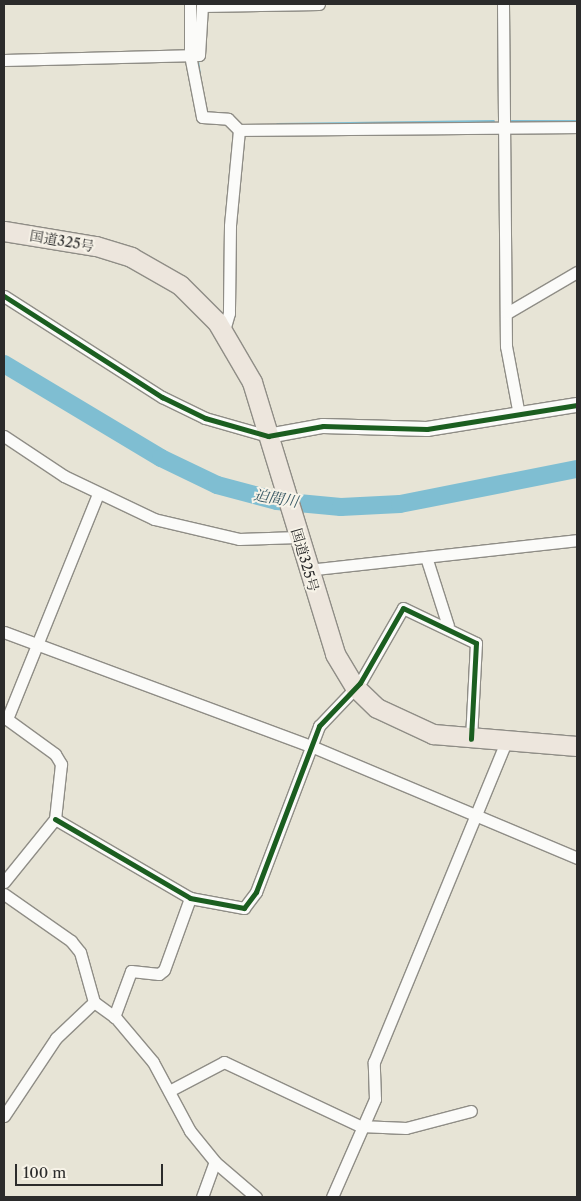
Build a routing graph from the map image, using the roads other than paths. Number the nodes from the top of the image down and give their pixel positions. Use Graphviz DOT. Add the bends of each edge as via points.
graph roads {
  1 [pos="190,4"];
  2 [pos="319,4"];
  3 [pos="503,4"];
  4 [pos="190,55"];
  5 [pos="4,60"];
  6 [pos="503,127"];
  7 [pos="577,127"];
  8 [pos="240,130"];
  9 [pos="4,231"];
  10 [pos="577,272"];
  11 [pos="4,296"];
  12 [pos="507,313"];
  13 [pos="224,331"];
  14 [pos="577,405"];
  15 [pos="519,415"];
  16 [pos="4,436"];
  17 [pos="268,436"];
  18 [pos="98,494"];
  19 [pos="297,533"];
  20 [pos="577,540"];
  21 [pos="427,560"];
  22 [pos="307,570"];
  23 [pos="448,626"];
  24 [pos="4,632"];
  25 [pos="39,645"];
  26 [pos="355,687"];
  27 [pos="5,718"];
  28 [pos="471,739"];
  29 [pos="506,741"];
  30 [pos="311,746"];
  31 [pos="577,746"];
  32 [pos="476,814"];
  33 [pos="55,819"];
  34 [pos="577,858"];
  35 [pos="4,882"];
  36 [pos="4,894"];
  37 [pos="190,898"];
  38 [pos="94,1002"];
  39 [pos="114,1017"];
  40 [pos="169,1091"];
  41 [pos="471,1111"];
  42 [pos="4,1116"];
  43 [pos="360,1126"];
  44 [pos="215,1162"];
  45 [pos="202,1197"];
  46 [pos="256,1197"];
  47 [pos="332,1197"];
  1 -- 4 [label="street"];
  2 -- 4 [label="street" via="202,6 201,52"];
  3 -- 6 [label="street"];
  4 -- 5 [label="street"];
  4 -- 8 [label="street" via="202,117 228,119"];
  6 -- 7 [label="street"];
  6 -- 8 [label="street"];
  6 -- 12 [label="street"];
  8 -- 13 [label="street" via="230,226 229,313"];
  9 -- 13 [label="highway, 国道325号" via="96,246 139,261 193,296"];
  10 -- 12 [label="street"];
  11 -- 17 [label="street" via="162,397 205,418"];
  12 -- 15 [label="street" via="507,366"];
  13 -- 17 [label="highway, 国道325号" via="252,382"];
  14 -- 15 [label="street"];
  15 -- 17 [label="street" via="427,429 323,426"];
  16 -- 18 [label="street"];
  17 -- 19 [label="highway, 国道325号"];
  18 -- 19 [label="street" via="185,530 239,539"];
  18 -- 25 [label="street"];
  19 -- 22 [label="highway, 国道325号"];
  20 -- 21 [label="street"];
  21 -- 22 [label="street"];
  21 -- 23 [label="street"];
  22 -- 26 [label="highway, 国道325号" via="327,634"];
  23 -- 26 [label="street" via="403,608"];
  23 -- 28 [label="street" via="473,639 478,651"];
  24 -- 25 [label="street"];
  25 -- 27 [label="street"];
  25 -- 30 [label="street"];
  26 -- 28 [label="highway, 国道325号" via="377,708 407,725"];
  26 -- 30 [label="street" via="320,726"];
  27 -- 33 [label="street" via="55,754 61,764"];
  28 -- 29 [label="highway, 国道325号"];
  29 -- 31 [label="highway, 国道325号"];
  29 -- 32 [label="street"];
  30 -- 32 [label="street"];
  30 -- 37 [label="street" via="256,892 244,908"];
  32 -- 34 [label="street"];
  32 -- 43 [label="street" via="374,1062 378,1087"];
  33 -- 35 [label="street"];
  33 -- 37 [label="street"];
  36 -- 38 [label="street" via="71,941 80,952"];
  37 -- 39 [label="street" via="164,970 159,974 131,971"];
  38 -- 39 [label="street"];
  38 -- 42 [label="street" via="56,1038"];
  39 -- 40 [label="street" via="153,1062"];
  40 -- 43 [label="street" via="224,1062"];
  40 -- 44 [label="street" via="190,1131"];
  41 -- 43 [label="street" via="406,1128"];
  43 -- 47 [label="street"];
  44 -- 45 [label="street"];
  44 -- 46 [label="street"];
}
